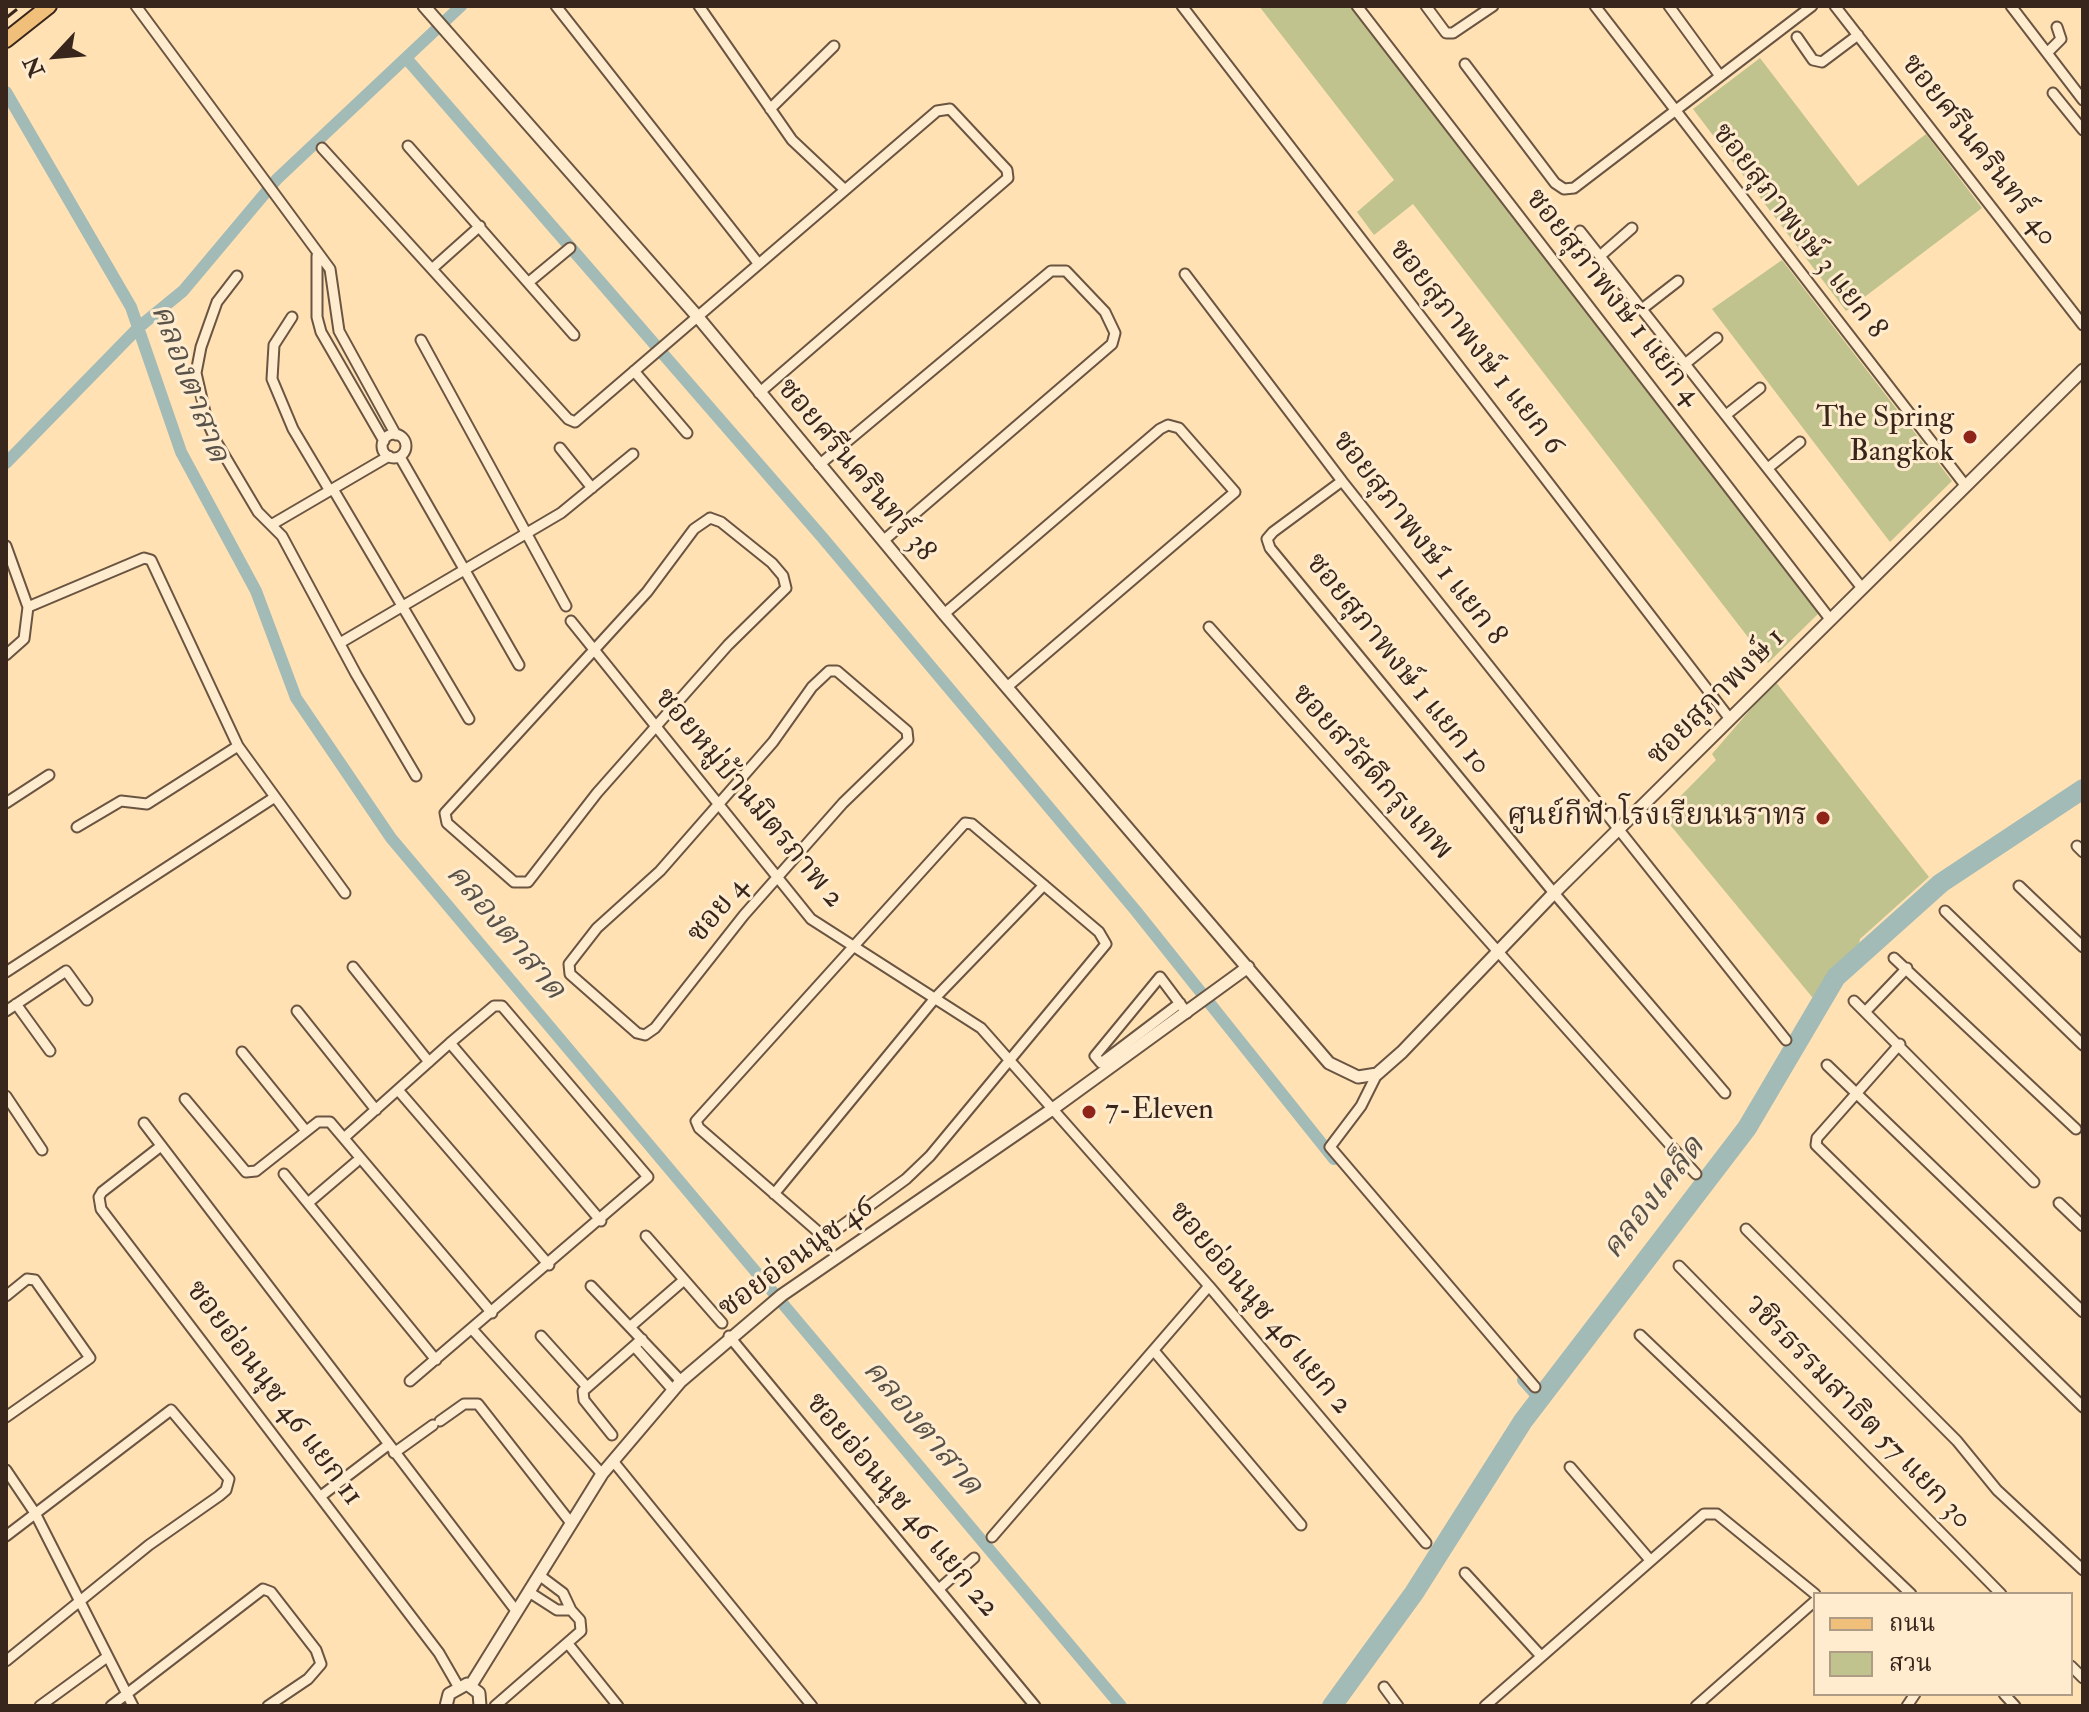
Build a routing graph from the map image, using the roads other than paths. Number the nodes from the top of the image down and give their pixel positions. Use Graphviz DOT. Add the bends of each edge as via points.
graph roads {
  1 [pos="49,6"];
  2 [pos="136,6"];
  3 [pos="556,6"];
  4 [pos="699,6"];
  5 [pos="1182,6"];
  6 [pos="1357,6"];
  7 [pos="1426,6"];
  8 [pos="1493,6"];
  9 [pos="1595,6"];
  10 [pos="1669,6"];
  11 [pos="1812,6"];
  12 [pos="1835,6"];
  13 [pos="2011,6"];
  14 [pos="428,11"];
  15 [pos="2057,27"];
  16 [pos="1858,35"];
  17 [pos="1797,37"];
  18 [pos="6,40"];
  19 [pos="834,46"];
  20 [pos="2047,53"];
  21 [pos="1465,64"];
  22 [pos="1720,76"];
  23 [pos="2079,87"];
  24 [pos="2053,93"];
  25 [pos="2083,100"];
  26 [pos="770,109"];
  27 [pos="1674,111"];
  28 [pos="2083,130"];
  29 [pos="408,146"];
  30 [pos="322,148"];
  31 [pos="844,189"];
  32 [pos="480,226"];
  33 [pos="1632,228"];
  34 [pos="1580,231"];
  35 [pos="570,248"];
  36 [pos="317,256"];
  37 [pos="1600,256"];
  38 [pos="758,263"];
  39 [pos="433,268"];
  40 [pos="1185,274"];
  41 [pos="237,276"];
  42 [pos="1678,281"];
  43 [pos="529,282"];
  44 [pos="1642,309"];
  45 [pos="697,316"];
  46 [pos="292,317"];
  47 [pos="2083,325"];
  48 [pos="574,335"];
  49 [pos="1717,338"];
  50 [pos="421,340"];
  51 [pos="1685,364"];
  52 [pos="2083,370"];
  53 [pos="634,371"];
  54 [pos="1760,388"];
  55 [pos="759,393"];
  56 [pos="1726,415"];
  57 [pos="687,433"];
  58 [pos="396,435"];
  59 [pos="384,441"];
  60 [pos="1800,442"];
  61 [pos="560,448"];
  62 [pos="633,454"];
  63 [pos="394,456"];
  64 [pos="819,465"];
  65 [pos="1768,468"];
  66 [pos="1342,481"];
  67 [pos="1965,485"];
  68 [pos="592,488"];
  69 [pos="332,490"];
  70 [pos="271,525"];
  71 [pos="526,533"];
  72 [pos="883,541"];
  73 [pos="6,546"];
  74 [pos="465,571"];
  75 [pos="1862,588"];
  76 [pos="566,606"];
  77 [pos="28,607"];
  78 [pos="402,608"];
  79 [pos="944,614"];
  80 [pos="1830,619"];
  81 [pos="571,621"];
  82 [pos="1209,627"];
  83 [pos="340,643"];
  84 [pos="594,651"];
  85 [pos="6,655"];
  86 [pos="519,665"];
  87 [pos="1007,687"];
  88 [pos="469,719"];
  89 [pos="1730,719"];
  90 [pos="656,728"];
  91 [pos="238,746"];
  92 [pos="49,775"];
  93 [pos="416,776"];
  94 [pos="275,797"];
  95 [pos="6,803"];
  96 [pos="717,806"];
  97 [pos="77,827"];
  98 [pos="1617,831"];
  99 [pos="777,879"];
  100 [pos="1044,885"];
  101 [pos="2019,886"];
  102 [pos="345,893"];
  103 [pos="1554,893"];
  104 [pos="1945,911"];
  105 [pos="856,947"];
  106 [pos="2083,947"];
  107 [pos="1497,950"];
  108 [pos="1894,958"];
  109 [pos="353,967"];
  110 [pos="1248,967"];
  111 [pos="1907,968"];
  112 [pos="6,972"];
  113 [pos="936,997"];
  114 [pos="87,1000"];
  115 [pos="1854,1001"];
  116 [pos="16,1004"];
  117 [pos="1188,1007"];
  118 [pos="6,1011"];
  119 [pos="297,1011"];
  120 [pos="1866,1011"];
  121 [pos="1786,1040"];
  122 [pos="450,1043"];
  123 [pos="1900,1044"];
  124 [pos="2083,1045"];
  125 [pos="50,1051"];
  126 [pos="242,1052"];
  127 [pos="429,1062"];
  128 [pos="1011,1063"];
  129 [pos="1827,1065"];
  130 [pos="1377,1074"];
  131 [pos="398,1090"];
  132 [pos="1725,1093"];
  133 [pos="1857,1093"];
  134 [pos="6,1096"];
  135 [pos="185,1099"];
  136 [pos="1054,1108"];
  137 [pos="376,1110"];
  138 [pos="144,1123"];
  139 [pos="2076,1129"];
  140 [pos="306,1131"];
  141 [pos="345,1137"];
  142 [pos="161,1146"];
  143 [pos="42,1150"];
  144 [pos="356,1162"];
  145 [pos="284,1174"];
  146 [pos="1696,1174"];
  147 [pos="2034,1182"];
  148 [pos="774,1194"];
  149 [pos="308,1203"];
  150 [pos="2059,1203"];
  151 [pos="601,1221"];
  152 [pos="2083,1226"];
  153 [pos="1746,1229"];
  154 [pos="646,1236"];
  155 [pos="549,1265"];
  156 [pos="1679,1266"];
  157 [pos="684,1280"];
  158 [pos="591,1286"];
  159 [pos="1209,1286"];
  160 [pos="6,1296"];
  161 [pos="2083,1312"];
  162 [pos="492,1313"];
  163 [pos="722,1323"];
  164 [pos="631,1326"];
  165 [pos="472,1329"];
  166 [pos="1640,1335"];
  167 [pos="541,1336"];
  168 [pos="729,1336"];
  169 [pos="638,1343"];
  170 [pos="1155,1352"];
  171 [pos="436,1360"];
  172 [pos="410,1381"];
  173 [pos="677,1385"];
  174 [pos="587,1387"];
  175 [pos="1535,1387"];
  176 [pos="2083,1407"];
  177 [pos="6,1417"];
  178 [pos="612,1435"];
  179 [pos="391,1449"];
  180 [pos="613,1461"];
  181 [pos="1570,1467"];
  182 [pos="6,1470"];
  183 [pos="602,1474"];
  184 [pos="321,1496"];
  185 [pos="35,1513"];
  186 [pos="571,1523"];
  187 [pos="1301,1525"];
  188 [pos="6,1536"];
  189 [pos="992,1537"];
  190 [pos="1426,1543"];
  191 [pos="974,1558"];
  192 [pos="1650,1560"];
  193 [pos="2083,1570"];
  194 [pos="1465,1573"];
  195 [pos="539,1575"];
  196 [pos="939,1589"];
  197 [pos="529,1592"];
  198 [pos="1813,1592"];
  199 [pos="1909,1592"];
  200 [pos="1999,1592"];
  201 [pos="1813,1603"];
  202 [pos="79,1604"];
  203 [pos="571,1610"];
  204 [pos="517,1612"];
  205 [pos="569,1645"];
  206 [pos="1541,1656"];
  207 [pos="107,1657"];
  208 [pos="6,1661"];
  209 [pos="471,1685"];
  210 [pos="458,1686"];
  211 [pos="1384,1687"];
  212 [pos="127,1695"];
  213 [pos="616,1705"];
  214 [pos="40,1706"];
  215 [pos="111,1706"];
  216 [pos="133,1706"];
  217 [pos="268,1706"];
  218 [pos="446,1706"];
  219 [pos="480,1706"];
  220 [pos="495,1706"];
  221 [pos="812,1706"];
  222 [pos="1035,1706"];
  223 [pos="1398,1706"];
  224 [pos="1485,1706"];
  225 [pos="1696,1706"];
  1 -- 18 [label="main road"];
  2 -- 36 [label="street"];
  3 -- 38 [label="street"];
  4 -- 26 [label="street"];
  5 -- 89 [label="street, ซอยสุภาพงษ์ 1 แยก 6"];
  6 -- 80 [label="street, ซอยสุภาพงษ์ 1 แยก 4"];
  7 -- 8 [label="street" via="1446,33 1453,33"];
  9 -- 27 [label="street, ซอยสุภาพงษ์ 3 แยก 8"];
  10 -- 22 [label="street"];
  11 -- 22 [label="street"];
  12 -- 16 [label="street, ซอยศรีนครินทร์ 40"];
  13 -- 20 [label="street"];
  14 -- 45 [label="street, ซอยศรีนครินทร์ 38"];
  15 -- 20 [label="street" via="2061,39"];
  16 -- 17 [label="street" via="1822,62 1813,60"];
  16 -- 47 [label="street, ซอยศรีนครินทร์ 40"];
  19 -- 26 [label="street"];
  20 -- 23 [label="street"];
  21 -- 27 [label="street" via="1564,189 1574,188"];
  22 -- 27 [label="street"];
  23 -- 25 [label="street"];
  24 -- 28 [label="street"];
  26 -- 31 [label="street" via="800,150"];
  27 -- 67 [label="street, ซอยสุภาพงษ์ 3 แยก 8"];
  29 -- 32 [label="street"];
  30 -- 39 [label="street"];
  31 -- 38 [label="street"];
  31 -- 55 [label="street" via="941,108 950,109 1007,170 1005,183"];
  32 -- 39 [label="street"];
  32 -- 43 [label="street"];
  33 -- 37 [label="street"];
  34 -- 37 [label="street"];
  35 -- 43 [label="street"];
  36 -- 58 [label="street" via="334,277 339,331"];
  36 -- 59 [label="street" via="321,332"];
  37 -- 44 [label="street"];
  38 -- 45 [label="street"];
  39 -- 53 [label="street" via="572,421 580,420"];
  40 -- 66 [label="street, ซอยสุภาพงษ์ 1 แยก 8"];
  41 -- 70 [label="street" via="208,321 197,381 217,443"];
  42 -- 44 [label="street"];
  43 -- 48 [label="street"];
  44 -- 51 [label="street"];
  45 -- 53 [label="street"];
  45 -- 55 [label="street, ซอยศรีนครินทร์ 38"];
  46 -- 69 [label="street" via="274,345 272,379 293,429"];
  49 -- 51 [label="street"];
  50 -- 71 [label="street"];
  51 -- 56 [label="street"];
  52 -- 67 [label="street, ซอยสุภาพงษ์ 1"];
  53 -- 57 [label="street"];
  54 -- 56 [label="street"];
  55 -- 64 [label="street, ซอยศรีนครินทร์ 38"];
  56 -- 65 [label="street"];
  58 -- 59 [label="street"];
  58 -- 63 [label="street" via="406,444"];
  59 -- 63 [label="street" via="383,450"];
  60 -- 65 [label="street"];
  61 -- 68 [label="street"];
  62 -- 68 [label="street"];
  63 -- 69 [label="street"];
  63 -- 74 [label="street"];
  64 -- 72 [label="street, ซอยศรีนครินทร์ 38"];
  64 -- 72 [label="street" via="1051,271 1066,271 1091,297 1113,325 1112,344"];
  65 -- 75 [label="street"];
  66 -- 98 [label="street, ซอยสุภาพงษ์ 1 แยก 8"];
  66 -- 103 [label="street, ซอยสุภาพงษ์ 1 แยก 10" via="1273,532 1267,539 1270,548"];
  67 -- 75 [label="street, ซอยสุภาพงษ์ 1"];
  68 -- 71 [label="street"];
  69 -- 70 [label="street"];
  69 -- 78 [label="street"];
  70 -- 83 [label="street"];
  71 -- 74 [label="street"];
  71 -- 76 [label="street"];
  72 -- 79 [label="street, ซอยศรีนครินทร์ 38"];
  73 -- 77 [label="street"];
  74 -- 78 [label="street"];
  74 -- 86 [label="street"];
  75 -- 80 [label="street, ซอยสุภาพงษ์ 1"];
  77 -- 85 [label="street" via="24,639"];
  77 -- 91 [label="street" via="144,558 151,560"];
  78 -- 83 [label="street"];
  78 -- 88 [label="street"];
  79 -- 87 [label="street, ซอยศรีนครินทร์ 38"];
  79 -- 87 [label="street" via="1168,425 1179,428 1235,492"];
  80 -- 89 [label="street, ซอยสุภาพงษ์ 1"];
  81 -- 84 [label="street, ซอยหมู่บ้านมิตรภาพ 2"];
  82 -- 107 [label="street, ซอยสวัสดีกรุงเทพ"];
  83 -- 93 [label="street"];
  84 -- 90 [label="street, ซอยหมู่บ้านมิตรภาพ 2"];
  84 -- 90 [label="street" via="705,519 721,522 783,576 782,594 728,645"];
  84 -- 90 [label="street" via="448,809 447,823 514,882 528,882"];
  87 -- 110 [label="street, ซอยศรีนครินทร์ 38"];
  89 -- 98 [label="street, ซอยสุภาพงษ์ 1"];
  90 -- 96 [label="street, ซอยหมู่บ้านมิตรภาพ 2"];
  91 -- 94 [label="street"];
  91 -- 97 [label="street" via="147,804 121,801"];
  92 -- 95 [label="street"];
  94 -- 102 [label="street"];
  94 -- 112 [label="street"];
  96 -- 99 [label="street, ซอยหมู่บ้านมิตรภาพ 2"];
  96 -- 99 [label="street, ซอย 4" via="812,687 832,670 907,731 906,745 852,794"];
  96 -- 99 [label="street, ซอย 4" via="650,881 597,928 569,964 570,974 645,1035"];
  98 -- 103 [label="street, ซอยสุภาพงษ์ 1"];
  98 -- 121 [label="street, ซอยสุภาพงษ์ 1 แยก 8"];
  99 -- 105 [label="street, ซอยหมู่บ้านมิตรภาพ 2" via="820,927"];
  100 -- 105 [label="street" via="972,824 961,824"];
  100 -- 113 [label="street"];
  100 -- 128 [label="street" via="1106,944"];
  101 -- 106 [label="street"];
  103 -- 107 [label="street, ซอยสุภาพงษ์ 1"];
  103 -- 132 [label="street"];
  104 -- 124 [label="street"];
  105 -- 113 [label="street, ซอยหมู่บ้านมิตรภาพ 2"];
  105 -- 148 [label="street" via="696,1121"];
  107 -- 130 [label="street, ซอยสุภาพงษ์ 1"];
  107 -- 146 [label="street, ซอยสวัสดีกรุงเทพ"];
  108 -- 111 [label="street"];
  109 -- 127 [label="street"];
  110 -- 117 [label="street, ซอยอ่อนนุช 46"];
  110 -- 130 [label="street" via="1329,1063 1358,1077"];
  111 -- 120 [label="street"];
  111 -- 139 [label="street"];
  113 -- 128 [label="street, ซอยหมู่บ้านมิตรภาพ 2" via="981,1028"];
  113 -- 148 [label="street"];
  114 -- 116 [label="street" via="66,971"];
  115 -- 120 [label="street"];
  116 -- 118 [label="street"];
  116 -- 125 [label="street"];
  117 -- 117 [label="street" via="1160,977 1095,1056 1101,1063"];
  117 -- 136 [label="street, ซอยอ่อนนุช 46"];
  119 -- 137 [label="street"];
  120 -- 123 [label="street"];
  122 -- 127 [label="street"];
  122 -- 151 [label="street"];
  122 -- 151 [label="street" via="494,1006 502,1006 643,1169 646,1182"];
  123 -- 133 [label="street"];
  123 -- 147 [label="street"];
  126 -- 140 [label="street"];
  127 -- 131 [label="street"];
  128 -- 136 [label="street, ซอยหมู่บ้านมิตรภาพ 2"];
  128 -- 148 [label="street" via="906,1179 832,1233 823,1236"];
  129 -- 133 [label="street"];
  130 -- 175 [label="street" via="1330,1147"];
  131 -- 137 [label="street"];
  131 -- 155 [label="street"];
  133 -- 161 [label="street"];
  133 -- 176 [label="street" via="1817,1138 1818,1147"];
  134 -- 143 [label="street"];
  135 -- 140 [label="street" via="246,1172 256,1171"];
  136 -- 159 [label="street, ซอยอ่อนนุช 46 แยก 2"];
  136 -- 168 [label="street, ซอยอ่อนนุช 46"];
  137 -- 141 [label="street"];
  138 -- 142 [label="street"];
  140 -- 141 [label="street" via="326,1120"];
  141 -- 162 [label="street"];
  142 -- 179 [label="street"];
  142 -- 184 [label="street, ซอยอ่อนนุช 46 แยก 11" via="102,1192 98,1203"];
  144 -- 149 [label="street"];
  145 -- 149 [label="street"];
  149 -- 171 [label="street"];
  150 -- 152 [label="street"];
  151 -- 155 [label="street"];
  153 -- 193 [label="street" via="1957,1441 1997,1490"];
  154 -- 157 [label="street"];
  155 -- 162 [label="street"];
  156 -- 200 [label="street, วชิรธรรมสาธิต 57 แยก 30"];
  157 -- 163 [label="street"];
  157 -- 164 [label="street"];
  158 -- 164 [label="street"];
  159 -- 170 [label="street"];
  159 -- 190 [label="street, ซอยอ่อนนุช 46 แยก 2"];
  160 -- 177 [label="street" via="27,1279 35,1280 90,1358"];
  162 -- 165 [label="street"];
  164 -- 169 [label="street"];
  165 -- 171 [label="street"];
  165 -- 183 [label="street"];
  166 -- 199 [label="street"];
  167 -- 174 [label="street"];
  168 -- 173 [label="street, ซอยอ่อนนุช 46"];
  168 -- 196 [label="street, ซอยอ่อนนุช 46 แยก 22"];
  169 -- 173 [label="street"];
  169 -- 174 [label="street"];
  170 -- 187 [label="street"];
  170 -- 189 [label="street"];
  171 -- 172 [label="street"];
  173 -- 180 [label="street, ซอยอ่อนนุช 46"];
  174 -- 178 [label="street" via="584,1400"];
  179 -- 184 [label="street"];
  179 -- 186 [label="street" via="464,1404 478,1404"];
  179 -- 204 [label="street"];
  180 -- 183 [label="street, ซอยอ่อนนุช 46"];
  180 -- 221 [label="street"];
  181 -- 192 [label="street"];
  182 -- 185 [label="street"];
  183 -- 186 [label="street, ซอยอ่อนนุช 46"];
  184 -- 210 [label="street, ซอยอ่อนนุช 46 แยก 11" via="445,1661"];
  185 -- 188 [label="street"];
  185 -- 202 [label="street"];
  185 -- 202 [label="street" via="171,1410 226,1474 226,1490"];
  186 -- 195 [label="street, ซอยอ่อนนุช 46"];
  191 -- 196 [label="street"];
  192 -- 198 [label="street" via="1711,1512"];
  192 -- 206 [label="street"];
  194 -- 206 [label="street"];
  195 -- 197 [label="street, ซอยอ่อนนุช 46"];
  195 -- 203 [label="street" via="563,1593"];
  196 -- 222 [label="street, ซอยอ่อนนุช 46 แยก 22"];
  197 -- 203 [label="street" via="557,1610"];
  197 -- 204 [label="street, ซอยอ่อนนุช 46"];
  201 -- 225 [label="street"];
  202 -- 207 [label="street"];
  202 -- 208 [label="street"];
  203 -- 205 [label="street" via="583,1627"];
  204 -- 209 [label="street, ซอยอ่อนนุช 46"];
  205 -- 213 [label="street"];
  205 -- 220 [label="street"];
  206 -- 224 [label="street"];
  207 -- 212 [label="street"];
  207 -- 214 [label="street"];
  209 -- 210 [label="street"];
  209 -- 219 [label="street" via="479,1693"];
  210 -- 218 [label="street"];
  211 -- 223 [label="street"];
  212 -- 215 [label="street"];
  212 -- 216 [label="street"];
  212 -- 217 [label="street" via="263,1589 271,1592 316,1650 321,1664"];
}
